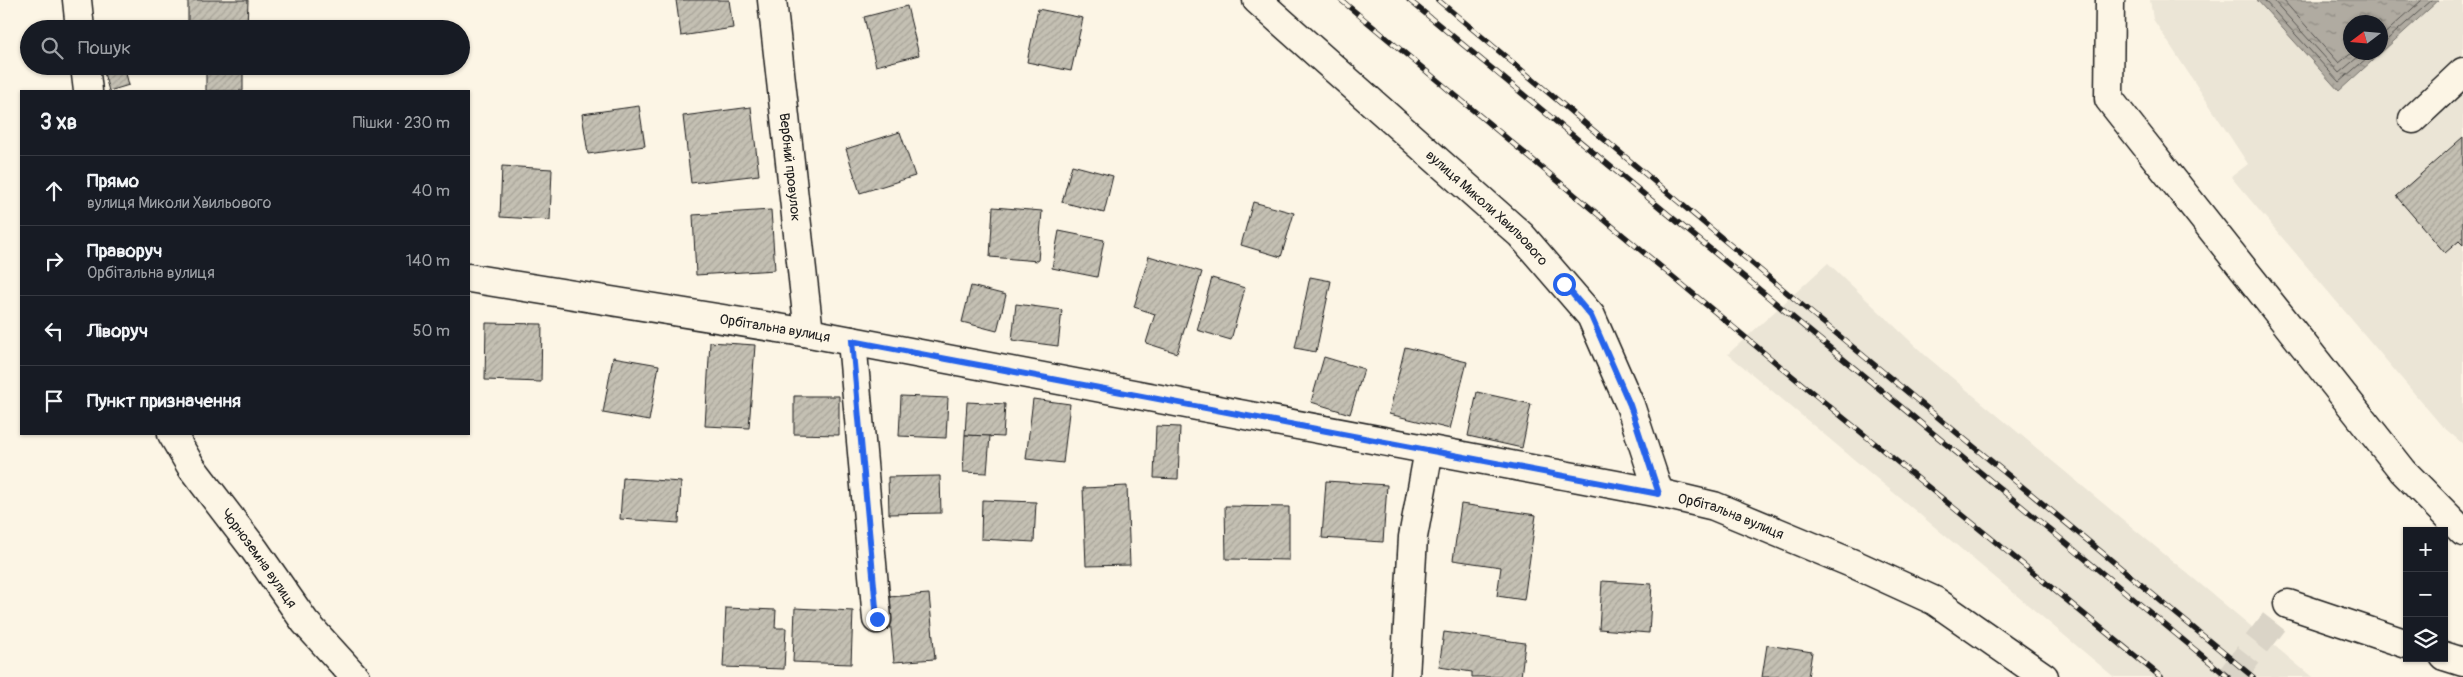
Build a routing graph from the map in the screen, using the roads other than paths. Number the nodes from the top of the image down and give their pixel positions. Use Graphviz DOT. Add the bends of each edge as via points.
graph roads {
  1 [pos="77,0"];
  2 [pos="772,0"];
  3 [pos="1257,0"];
  4 [pos="2110,0"];
  5 [pos="79,20"];
  6 [pos="2463,72"];
  7 [pos="86,75"];
  8 [pos="88,90"];
  9 [pos="2413,119"];
  10 [pos="470,278"];
  11 [pos="810,333"];
  12 [pos="852,341"];
  13 [pos="173,435"];
  14 [pos="1429,450"];
  15 [pos="1659,494"];
  16 [pos="2463,532"];
  17 [pos="2288,604"];
  18 [pos="877,619"];
  19 [pos="2403,643"];
  20 [pos="2448,657"];
  21 [pos="2463,662"];
  22 [pos="355,677"];
  23 [pos="1405,677"];
  24 [pos="2044,677"];
  1 -- 5 [label="street"];
  2 -- 11 [label="street, Вербний провулок"];
  3 -- 15 [label="street, вулиця Миколи Хвильового" via="1521,235 1591,316 1630,405"];
  4 -- 16 [label="street" via="2109,99 2403,471"];
  6 -- 9 [label="street"];
  7 -- 8 [label="street"];
  10 -- 11 [label="street, Орбітальна вулиця"];
  11 -- 12 [label="street, Орбітальна вулиця"];
  12 -- 14 [label="street, Орбітальна вулиця"];
  12 -- 18 [label="street"];
  13 -- 22 [label="street, Чорноземна вулиця" via="192,468 305,622"];
  14 -- 15 [label="street, Орбітальна вулиця"];
  14 -- 23 [label="street" via="1413,537"];
  15 -- 24 [label="street, Орбітальна вулиця" via="1714,506 1935,601"];
  17 -- 19 [label="street"];
  20 -- 21 [label="street"];
}
